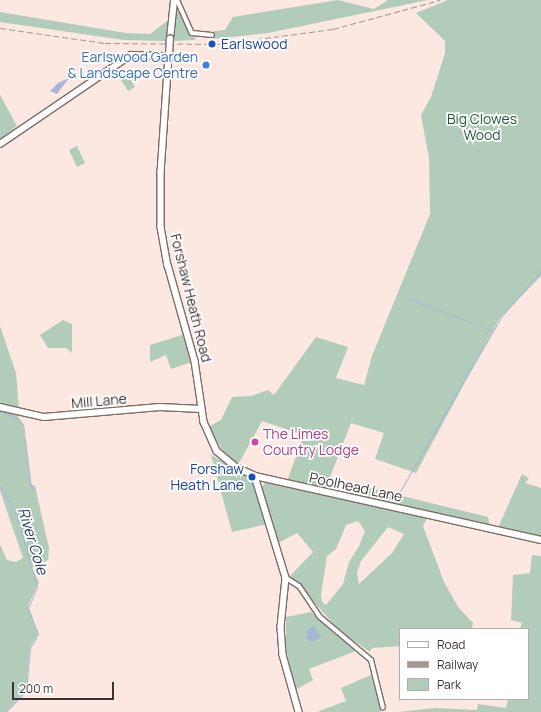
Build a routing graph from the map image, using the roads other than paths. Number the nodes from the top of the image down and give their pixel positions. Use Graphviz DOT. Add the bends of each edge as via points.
graph roads {
  1 [pos="176,0"];
  2 [pos="212,35"];
  3 [pos="169,56"];
  4 [pos="0,144"];
  5 [pos="0,406"];
  6 [pos="201,409"];
  7 [pos="255,476"];
  8 [pos="541,540"];
  9 [pos="286,578"];
  10 [pos="383,708"];
  11 [pos="299,712"];
  1 -- 2 [label="street" via="192,33"];
  1 -- 3 [label="street, Forshaw Heath Road, bridge"];
  3 -- 4 [label="street" via="131,55"];
  3 -- 6 [label="street, Forshaw Heath Road" via="161,173 161,227 168,265 195,361"];
  5 -- 6 [label="street, Mill Lane" via="44,417 160,407"];
  6 -- 7 [label="street, Poolhead Lane" via="217,451 236,468"];
  7 -- 8 [label="street, Poolhead Lane"];
  7 -- 9 [label="street"];
  9 -- 10 [label="street" via="299,586 320,617 371,660"];
  9 -- 11 [label="street" via="281,627 283,655"];
}
